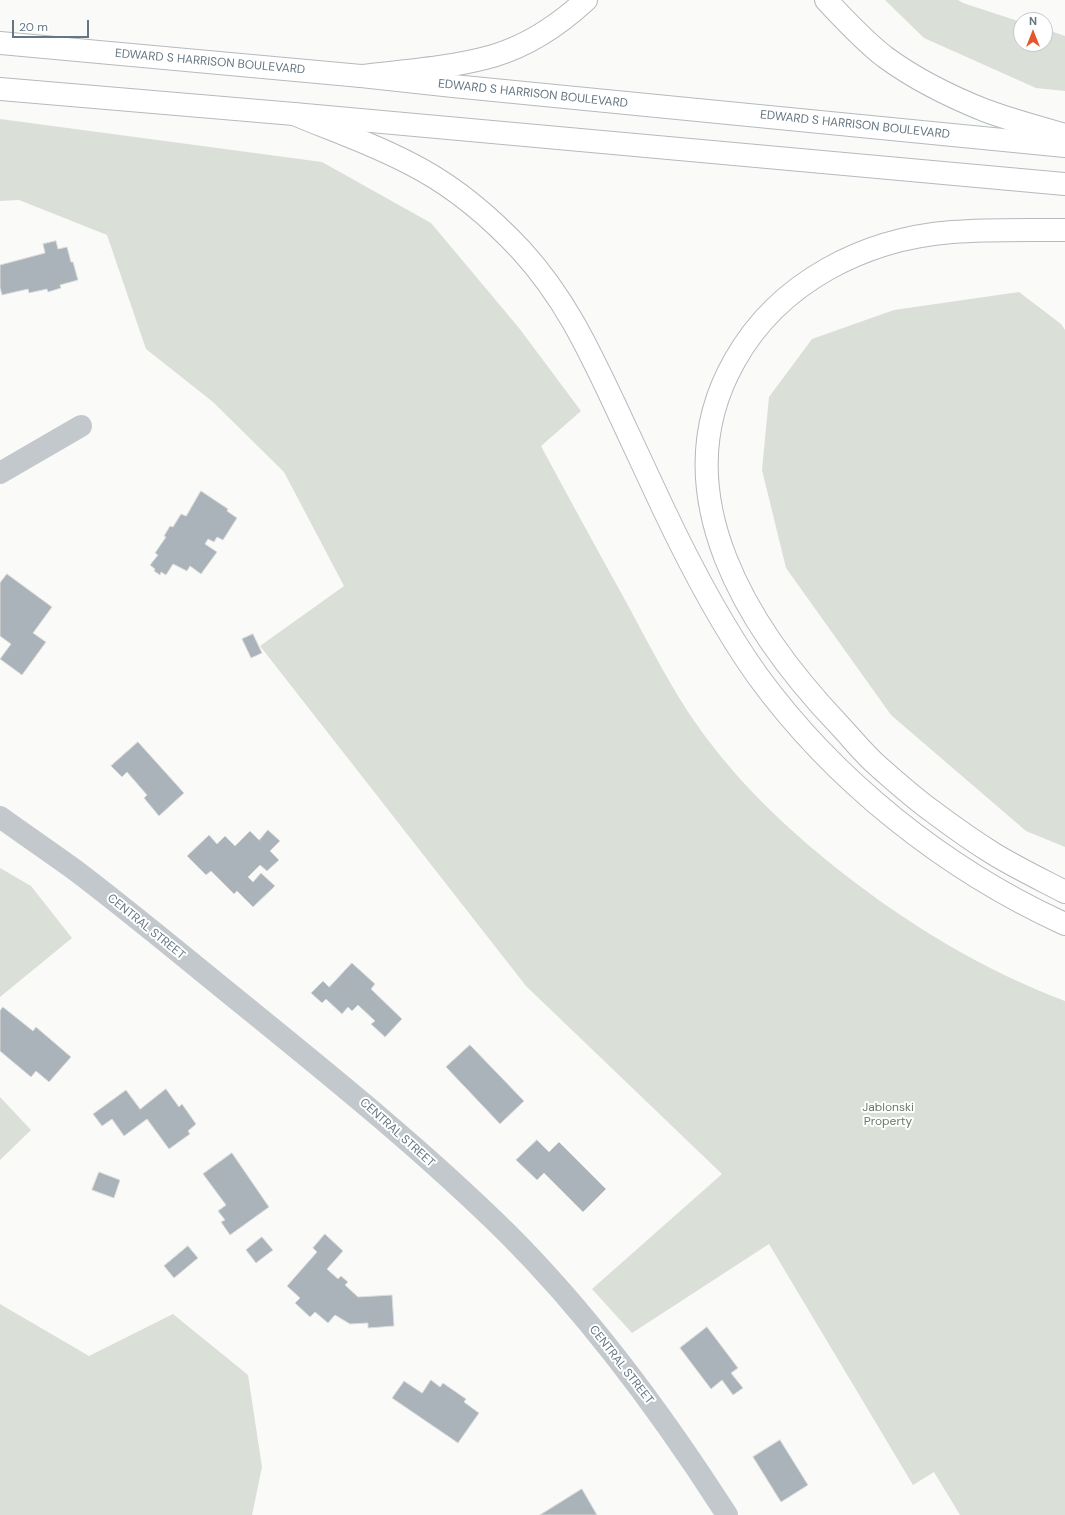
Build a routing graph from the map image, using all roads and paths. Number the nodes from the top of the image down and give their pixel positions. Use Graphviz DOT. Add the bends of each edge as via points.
graph roads {
  1 [pos="586,0"];
  2 [pos="826,0"];
  3 [pos="0,43"];
  4 [pos="361,76"];
  5 [pos="0,89"];
  6 [pos="294,114"];
  7 [pos="1065,135"];
  8 [pos="1065,146"];
  9 [pos="1065,184"];
  10 [pos="1065,230"];
  11 [pos="81,426"];
  12 [pos="0,473"];
  13 [pos="0,817"];
  14 [pos="1065,892"];
  15 [pos="1065,924"];
  16 [pos="727,1515"];
  1 -- 4 [label="main road" via="556,25 531,40 494,56 453,65"];
  2 -- 7 [label="main road" via="854,30 885,56 920,79 955,98 985,110"];
  3 -- 4 [label="main road, EDWARD S HARRISON BOULEVARD"];
  4 -- 8 [label="main road, EDWARD S HARRISON BOULEVARD"];
  5 -- 6 [label="main road"];
  6 -- 9 [label="main road"];
  6 -- 15 [label="main road" via="423,170 476,207 519,248 559,297 575,323 683,551 717,612 758,676 799,727 849,778 924,841 999,890"];
  10 -- 14 [label="main road" via="952,232 907,238 844,260 816,276 787,296 762,321 741,349 718,397 710,425 707,457 708,490 722,550 733,577 767,637 793,673 877,766 932,811 995,854"];
  11 -- 12 [label="street"];
  13 -- 16 [label="street, CENTRAL STREET" via="126,910 334,1078 404,1138 508,1235 583,1317 630,1374"];
}
